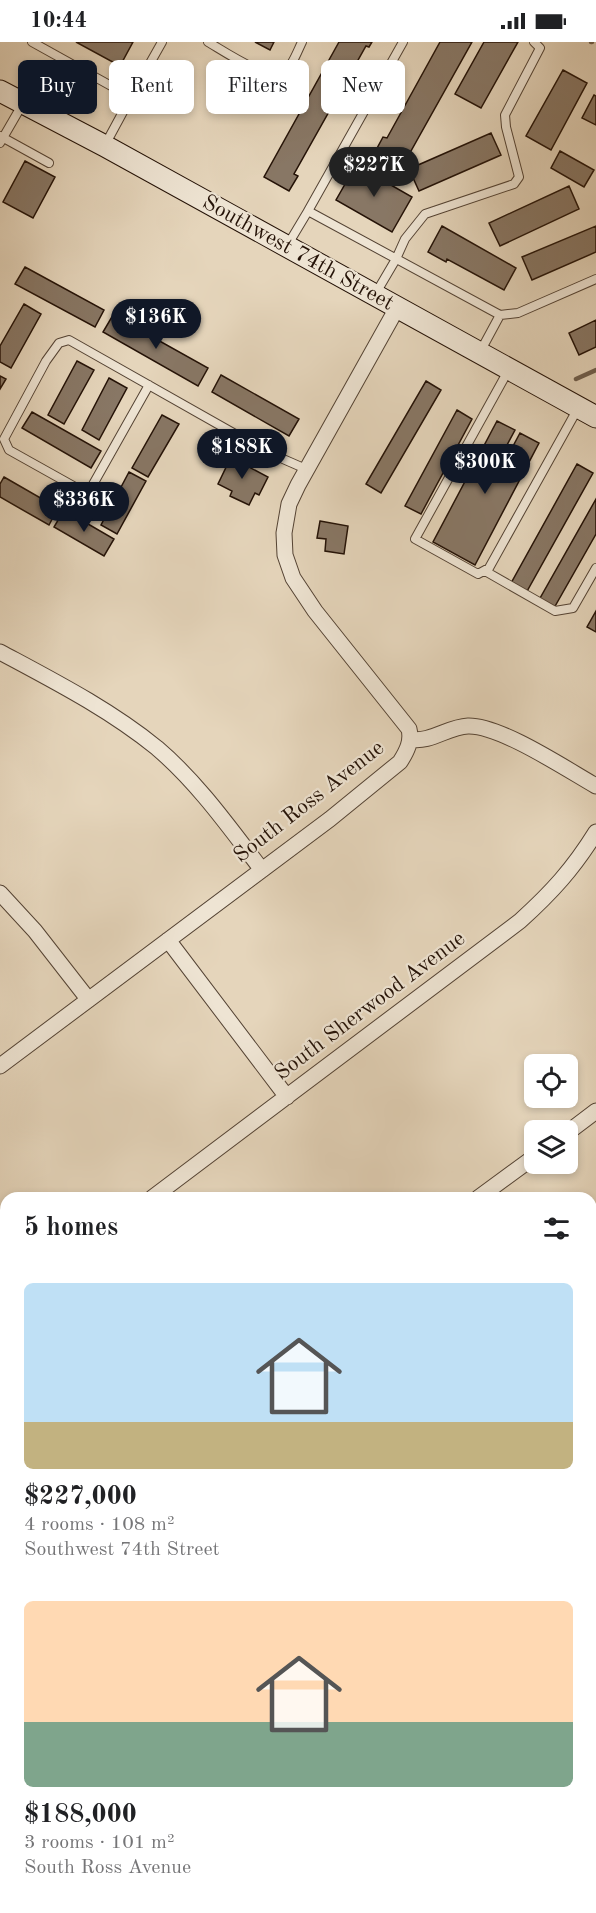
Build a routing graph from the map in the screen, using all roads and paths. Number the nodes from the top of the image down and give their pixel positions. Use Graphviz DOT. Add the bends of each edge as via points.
graph roads {
  1 [pos="32,42"];
  2 [pos="162,42"];
  3 [pos="208,42"];
  4 [pos="302,42"];
  5 [pos="403,42"];
  6 [pos="534,42"];
  7 [pos="45,45"];
  8 [pos="152,60"];
  9 [pos="109,84"];
  10 [pos="0,92"];
  11 [pos="18,102"];
  12 [pos="18,111"];
  13 [pos="42,114"];
  14 [pos="122,114"];
  15 [pos="1,139"];
  16 [pos="105,146"];
  17 [pos="49,163"];
  18 [pos="308,211"];
  19 [pos="286,247"];
  20 [pos="396,259"];
  21 [pos="596,279"];
  22 [pos="375,296"];
  23 [pos="397,308"];
  24 [pos="500,315"];
  25 [pos="479,353"];
  26 [pos="509,369"];
  27 [pos="149,385"];
  28 [pos="587,412"];
  29 [pos="306,469"];
  30 [pos="596,568"];
  31 [pos="484,571"];
  32 [pos="0,652"];
  33 [pos="410,739"];
  34 [pos="596,786"];
  35 [pos="596,832"];
  36 [pos="262,870"];
  37 [pos="0,893"];
  38 [pos="168,940"];
  39 [pos="88,999"];
  40 [pos="0,1066"];
  41 [pos="287,1097"];
  42 [pos="596,1111"];
  43 [pos="578,1125"];
  44 [pos="524,1164"];
  45 [pos="160,1192"];
  46 [pos="486,1192"];
  1 -- 7 [label="lane"];
  2 -- 8 [label="lane"];
  3 -- 4 [label="lane" via="259,71 280,75"];
  5 -- 18 [label="lane"];
  6 -- 20 [label="lane" via="540,48 505,115 519,177 514,184 425,214 405,239"];
  7 -- 9 [label="lane"];
  10 -- 11 [label="main road, Southwest 74th Street"];
  12 -- 15 [label="lane"];
  13 -- 16 [label="main road, Southwest 74th Street"];
  14 -- 16 [label="lane"];
  15 -- 17 [label="lane"];
  16 -- 19 [label="main road, Southwest 74th Street"];
  18 -- 19 [label="lane"];
  18 -- 20 [label="lane"];
  19 -- 22 [label="main road, Southwest 74th Street"];
  20 -- 22 [label="lane"];
  20 -- 24 [label="lane"];
  21 -- 24 [label="lane" via="518,313"];
  22 -- 23 [label="main road, Southwest 74th Street"];
  23 -- 25 [label="main road, Southwest 74th Street"];
  23 -- 29 [label="street, South Ross Avenue"];
  24 -- 25 [label="lane"];
  25 -- 26 [label="main road, Southwest 74th Street"];
  26 -- 28 [label="main road, Southwest 74th Street"];
  26 -- 31 [label="lane" via="415,539 478,574"];
  27 -- 27 [label="lane" via="69,340 59,342 4,439 9,450 77,488 92,488"];
  27 -- 29 [label="lane" via="267,452"];
  28 -- 31 [label="lane"];
  29 -- 33 [label="street, South Ross Avenue" via="286,519 283,541 288,568 306,600 403,719"];
  30 -- 31 [label="lane" via="573,608 555,611"];
  32 -- 36 [label="street" via="115,717 158,749 210,801"];
  33 -- 34 [label="street" via="427,739 455,728 477,726 514,740"];
  33 -- 36 [label="street, South Ross Avenue" via="400,762"];
  35 -- 41 [label="street, South Sherwood Avenue" via="559,885 520,921"];
  36 -- 38 [label="street, South Ross Avenue"];
  37 -- 39 [label="street"];
  38 -- 39 [label="street, South Ross Avenue"];
  38 -- 41 [label="street"];
  39 -- 40 [label="street, South Ross Avenue"];
  41 -- 45 [label="street, South Sherwood Avenue"];
  42 -- 43 [label="street"];
  44 -- 46 [label="street"];
}
